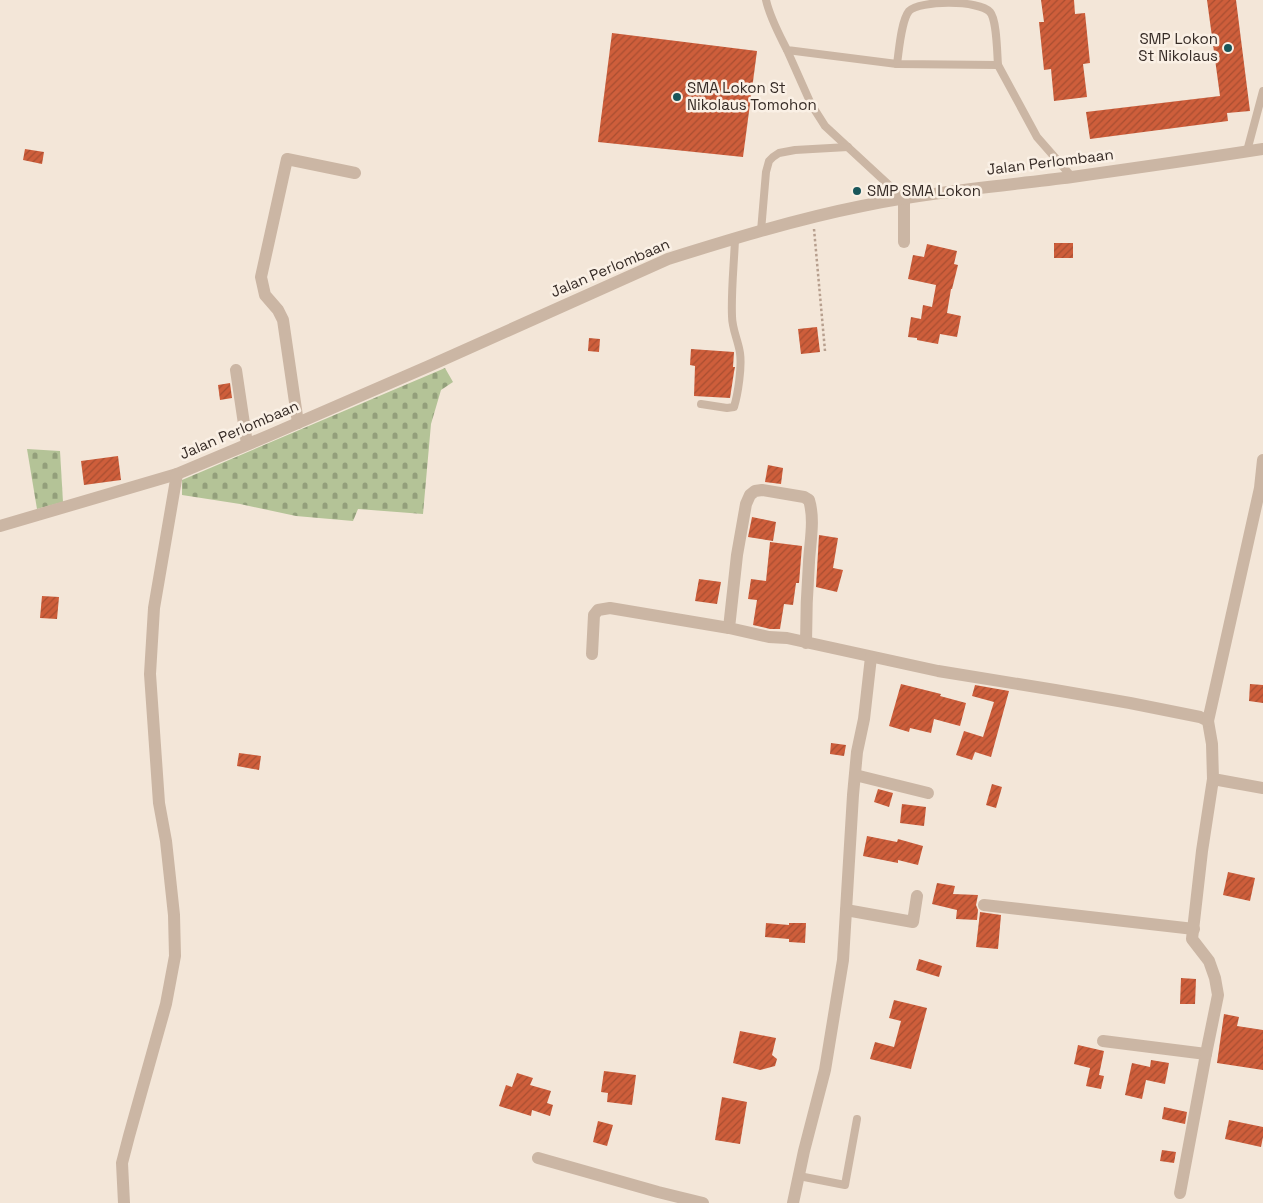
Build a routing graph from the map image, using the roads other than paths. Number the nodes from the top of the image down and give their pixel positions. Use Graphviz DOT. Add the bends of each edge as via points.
graph roads {
  1 [pos="766,0"];
  2 [pos="787,50"];
  3 [pos="897,64"];
  4 [pos="998,65"];
  5 [pos="1263,91"];
  6 [pos="848,147"];
  7 [pos="1263,149"];
  8 [pos="1247,151"];
  9 [pos="354,173"];
  10 [pos="1072,177"];
  11 [pos="904,199"];
  12 [pos="762,231"];
  13 [pos="735,239"];
  14 [pos="904,242"];
  15 [pos="236,370"];
  16 [pos="701,404"];
  17 [pos="298,423"];
  18 [pos="248,444"];
  19 [pos="1263,460"];
  20 [pos="176,474"];
  21 [pos="0,526"];
  22 [pos="729,628"];
  23 [pos="806,643"];
  24 [pos="592,654"];
  25 [pos="871,657"];
  26 [pos="1208,721"];
  27 [pos="855,775"];
  28 [pos="1213,779"];
  29 [pos="1263,788"];
  30 [pos="928,793"];
  31 [pos="918,896"];
  32 [pos="984,905"];
  33 [pos="846,910"];
  34 [pos="1194,929"];
  35 [pos="1103,1041"];
  36 [pos="1206,1054"];
  37 [pos="858,1119"];
  38 [pos="538,1158"];
  39 [pos="799,1176"];
  40 [pos="1180,1193"];
  41 [pos="124,1203"];
  42 [pos="703,1203"];
  43 [pos="793,1203"];
  1 -- 2 [label="lane"];
  2 -- 3 [label="lane"];
  2 -- 6 [label="lane" via="811,104 825,126"];
  3 -- 4 [label="lane"];
  3 -- 4 [label="lane" via="903,26 909,11 919,4 966,2 990,11 994,20"];
  4 -- 10 [label="lane" via="1037,137"];
  5 -- 8 [label="lane"];
  6 -- 11 [label="lane"];
  6 -- 12 [label="lane" via="795,150 773,157 766,172"];
  7 -- 8 [label="street, Jalan Perlombaan"];
  8 -- 10 [label="street, Jalan Perlombaan"];
  9 -- 17 [label="street" via="287,159 261,277 265,296 283,320"];
  10 -- 11 [label="street, Jalan Perlombaan"];
  11 -- 12 [label="street, Jalan Perlombaan"];
  11 -- 14 [label="street"];
  12 -- 13 [label="street, Jalan Perlombaan"];
  13 -- 16 [label="lane" via="732,315 740,353 736,400 734,407 727,408"];
  13 -- 17 [label="street, Jalan Perlombaan" via="668,259"];
  15 -- 18 [label="street"];
  17 -- 18 [label="street, Jalan Perlombaan"];
  18 -- 20 [label="street, Jalan Perlombaan"];
  19 -- 26 [label="street" via="1260,488"];
  20 -- 21 [label="street, Jalan Perlombaan"];
  20 -- 41 [label="street" via="154,608 150,674 159,803 174,915 175,956 166,1004 122,1163"];
  22 -- 23 [label="street"];
  22 -- 23 [label="street" via="737,556 750,495 762,490 804,497 812,509"];
  22 -- 24 [label="street" via="604,608 594,615"];
  23 -- 25 [label="street"];
  25 -- 26 [label="street" via="938,672 1130,703"];
  25 -- 27 [label="street"];
  26 -- 28 [label="street"];
  27 -- 30 [label="street"];
  27 -- 33 [label="street"];
  28 -- 29 [label="street"];
  28 -- 34 [label="street"];
  31 -- 33 [label="street" via="913,922"];
  32 -- 34 [label="street"];
  33 -- 39 [label="street" via="843,960 825,1070"];
  34 -- 36 [label="street" via="1192,939 1209,961 1218,995"];
  35 -- 36 [label="street"];
  36 -- 40 [label="street"];
  37 -- 39 [label="lane" via="845,1185"];
  38 -- 42 [label="street"];
  39 -- 43 [label="street"];
}
